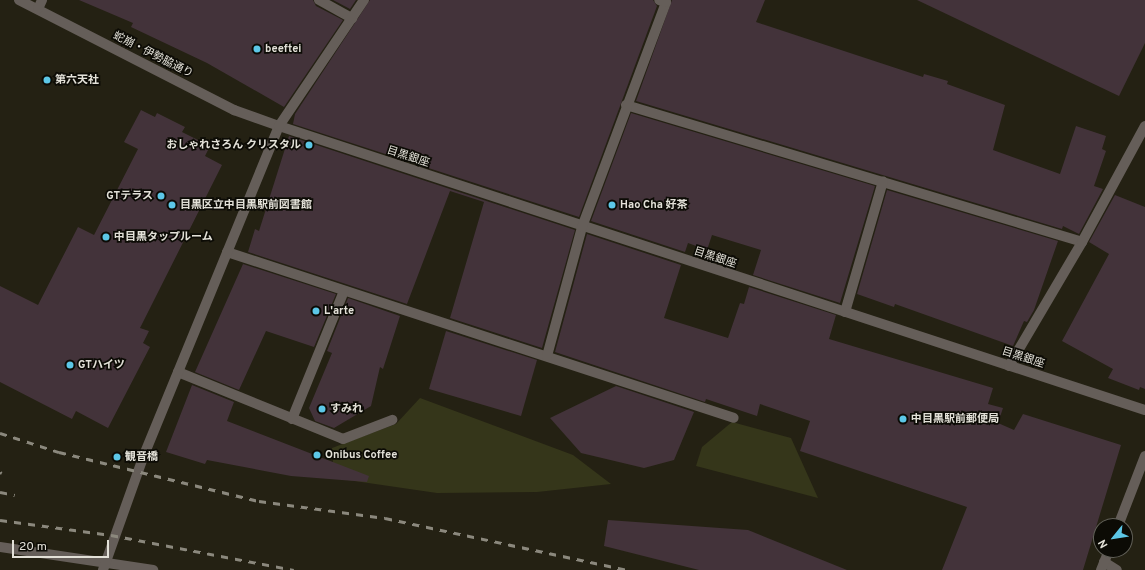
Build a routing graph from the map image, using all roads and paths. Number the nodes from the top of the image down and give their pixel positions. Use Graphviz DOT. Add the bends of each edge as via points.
graph roads {
  1 [pos="19,0"];
  2 [pos="42,0"];
  3 [pos="319,0"];
  4 [pos="364,0"];
  5 [pos="664,1"];
  6 [pos="38,9"];
  7 [pos="352,18"];
  8 [pos="626,105"];
  9 [pos="279,126"];
  10 [pos="1145,126"];
  11 [pos="883,181"];
  12 [pos="582,227"];
  13 [pos="1082,242"];
  14 [pos="227,252"];
  15 [pos="344,290"];
  16 [pos="845,312"];
  17 [pos="547,356"];
  18 [pos="1009,366"];
  19 [pos="178,372"];
  20 [pos="1145,410"];
  21 [pos="734,418"];
  22 [pos="292,419"];
  23 [pos="392,420"];
  24 [pos="1145,456"];
  25 [pos="1121,518"];
  26 [pos="0,547"];
  27 [pos="104,566"];
  28 [pos="1103,566"];
  29 [pos="153,570"];
  30 [pos="1118,570"];
  1 -- 6 [label="street, 蛇崩・伊勢脇通り"];
  2 -- 6 [label="street"];
  3 -- 7 [label="street"];
  4 -- 7 [label="street"];
  5 -- 8 [label="street"];
  6 -- 9 [label="street, 蛇崩・伊勢脇通り" via="234,110"];
  7 -- 9 [label="street"];
  8 -- 11 [label="street"];
  8 -- 12 [label="street"];
  9 -- 12 [label="street, 目黒銀座"];
  9 -- 14 [label="street"];
  10 -- 13 [label="street"];
  11 -- 13 [label="street"];
  11 -- 16 [label="street"];
  12 -- 16 [label="street, 目黒銀座"];
  12 -- 17 [label="street"];
  13 -- 18 [label="street"];
  14 -- 15 [label="street"];
  14 -- 19 [label="street"];
  15 -- 17 [label="street"];
  15 -- 22 [label="street"];
  16 -- 18 [label="street, 目黒銀座"];
  17 -- 21 [label="street"];
  18 -- 20 [label="street, 目黒銀座"];
  19 -- 22 [label="street"];
  19 -- 27 [label="street" via="144,455"];
  22 -- 23 [label="street" via="343,439"];
  24 -- 25 [label="street"];
  26 -- 27 [label="street"];
  27 -- 29 [label="street"];
  28 -- 30 [label="street"];
}
